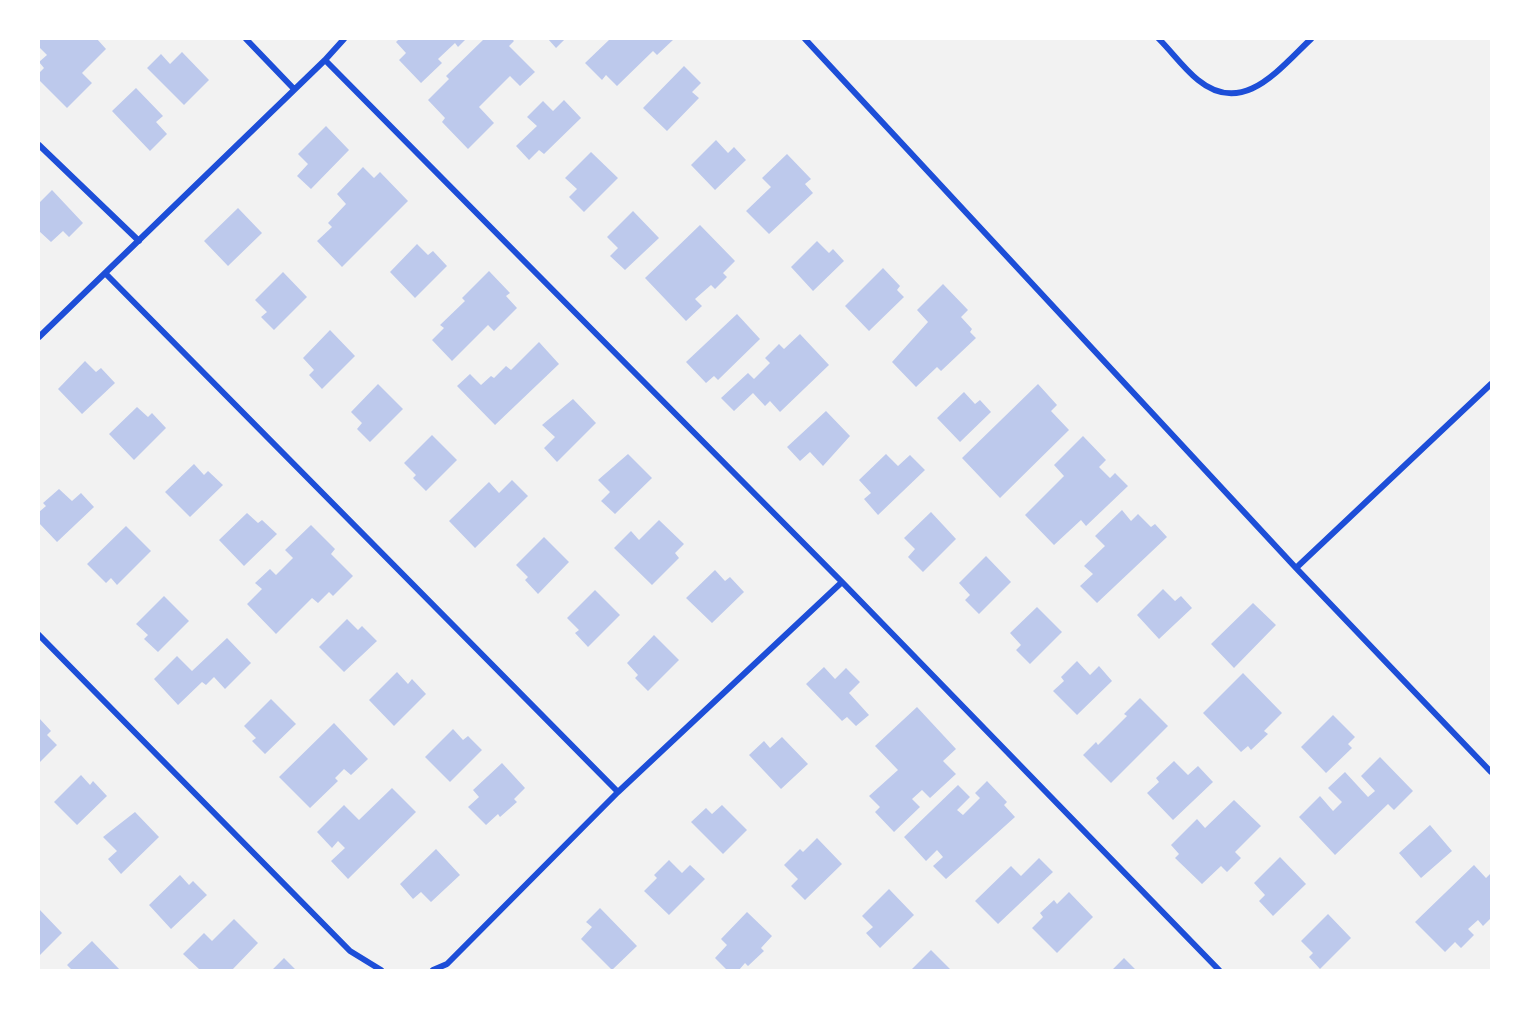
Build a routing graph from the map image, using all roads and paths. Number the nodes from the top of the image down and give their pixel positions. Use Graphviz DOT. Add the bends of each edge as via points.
graph roads {
  1 [pos="246,39"];
  2 [pos="344,39"];
  3 [pos="805,39"];
  4 [pos="1160,39"];
  5 [pos="1311,39"];
  6 [pos="325,60"];
  7 [pos="294,89"];
  8 [pos="39,145"];
  9 [pos="139,241"];
  10 [pos="105,273"];
  11 [pos="39,337"];
  12 [pos="1491,384"];
  13 [pos="1296,568"];
  14 [pos="842,582"];
  15 [pos="39,635"];
  16 [pos="1491,772"];
  17 [pos="618,792"];
  18 [pos="381,970"];
  19 [pos="433,970"];
  20 [pos="1219,970"];
  1 -- 7 [label="street"];
  2 -- 6 [label="street"];
  3 -- 13 [label="street"];
  4 -- 5 [label="street" via="1198,80 1219,93 1242,93 1265,82"];
  6 -- 7 [label="street"];
  6 -- 14 [label="street"];
  7 -- 9 [label="street"];
  8 -- 9 [label="street"];
  9 -- 10 [label="street"];
  10 -- 11 [label="street"];
  10 -- 17 [label="street"];
  12 -- 13 [label="street"];
  13 -- 16 [label="street"];
  14 -- 17 [label="street"];
  14 -- 20 [label="street"];
  15 -- 18 [label="street" via="350,951"];
  17 -- 19 [label="street" via="447,963"];
}
